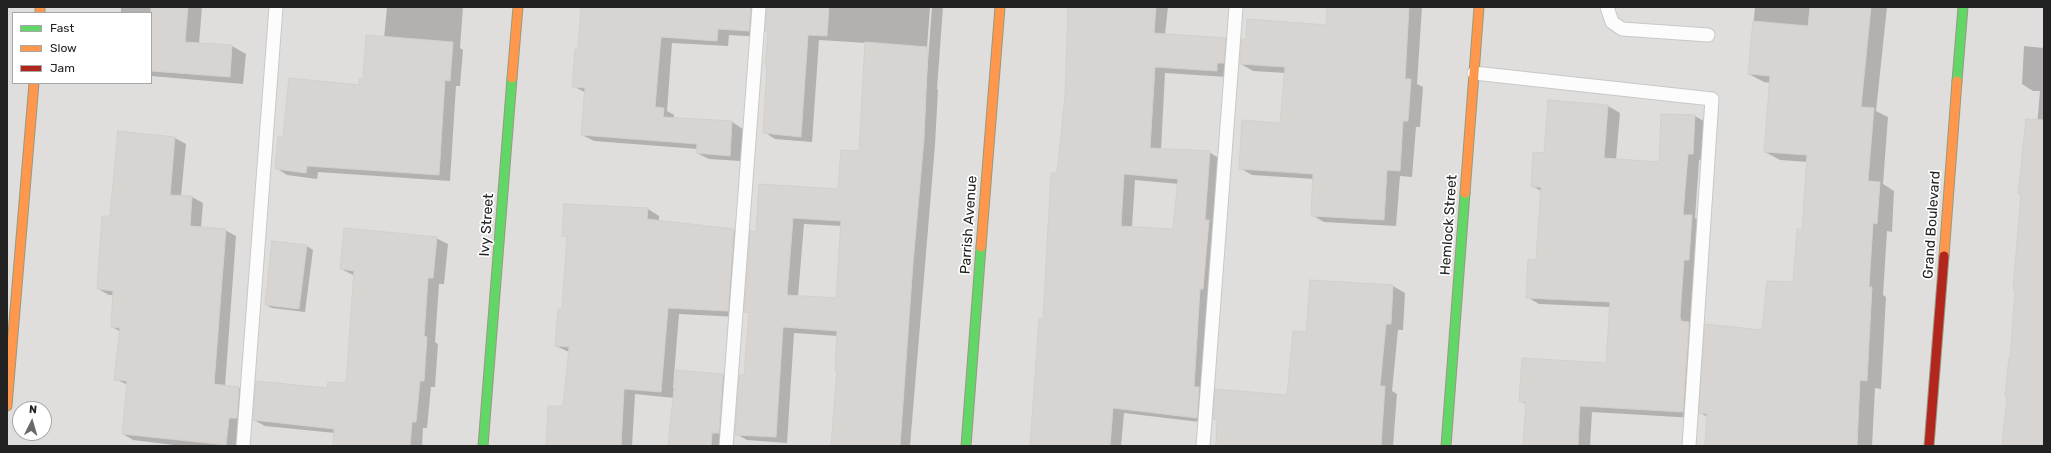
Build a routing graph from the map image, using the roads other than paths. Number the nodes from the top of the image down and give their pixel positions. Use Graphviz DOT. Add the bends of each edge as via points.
graph roads {
  1 [pos="276,7"];
  2 [pos="518,7"];
  3 [pos="759,7"];
  4 [pos="1000,7"];
  5 [pos="1236,7"];
  6 [pos="1479,7"];
  7 [pos="1607,7"];
  8 [pos="1963,7"];
  9 [pos="1708,36"];
  10 [pos="1474,72"];
  11 [pos="34,84"];
  12 [pos="7,406"];
  13 [pos="243,446"];
  14 [pos="484,446"];
  15 [pos="726,446"];
  16 [pos="966,446"];
  17 [pos="1203,446"];
  18 [pos="1446,446"];
  19 [pos="1689,446"];
  20 [pos="1929,446"];
  1 -- 13 [label="lane"];
  2 -- 14 [label="street, Ivy Street"];
  3 -- 15 [label="lane"];
  4 -- 16 [label="street, Parrish Avenue"];
  5 -- 17 [label="lane"];
  6 -- 10 [label="street, Hemlock Street"];
  7 -- 9 [label="lane" via="1612,22 1622,29"];
  8 -- 20 [label="street, Grand Boulevard"];
  10 -- 18 [label="street, Hemlock Street"];
  10 -- 19 [label="lane" via="1712,99"];
  11 -- 12 [label="street"];
}
